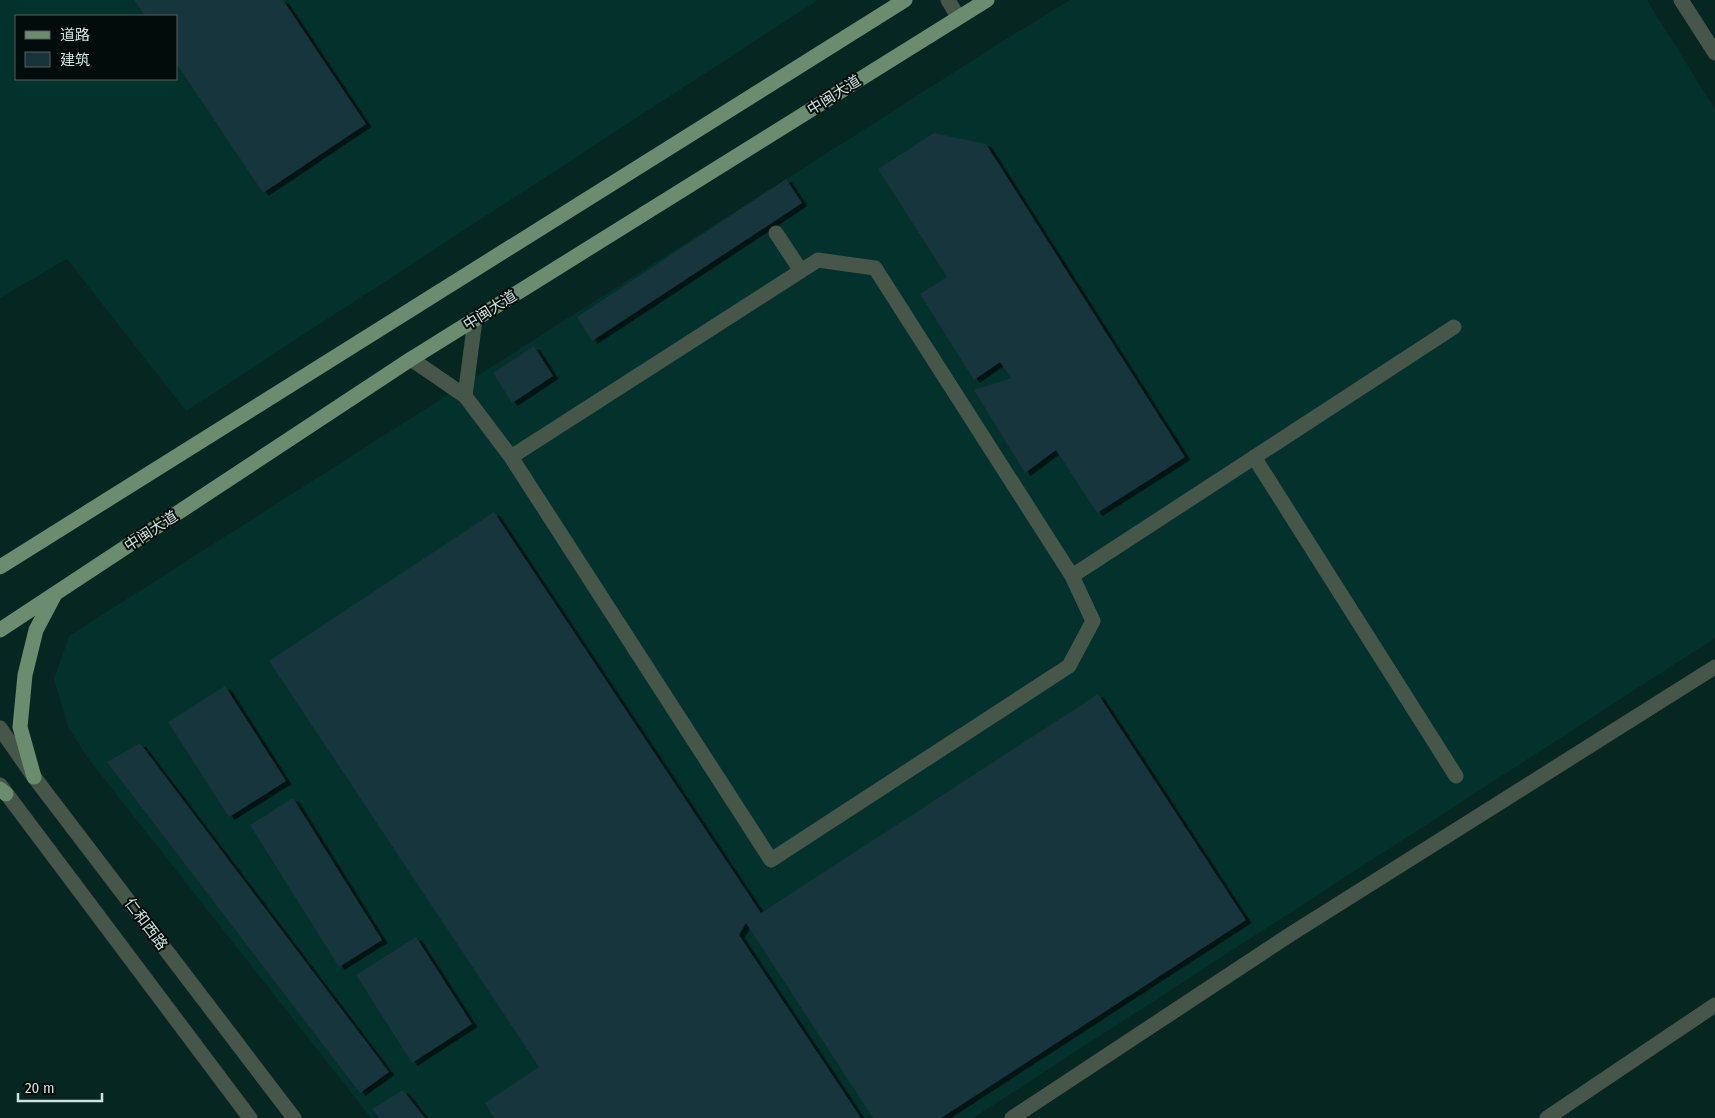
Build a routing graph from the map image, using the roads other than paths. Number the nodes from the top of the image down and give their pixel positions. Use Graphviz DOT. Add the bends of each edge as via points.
graph roads {
  1 [pos="905,0"];
  2 [pos="948,0"];
  3 [pos="987,0"];
  4 [pos="1681,0"];
  5 [pos="958,17"];
  6 [pos="1715,53"];
  7 [pos="776,233"];
  8 [pos="800,271"];
  9 [pos="475,320"];
  10 [pos="1454,327"];
  11 [pos="411,359"];
  12 [pos="465,396"];
  13 [pos="512,457"];
  14 [pos="1254,457"];
  15 [pos="0,567"];
  16 [pos="1072,576"];
  17 [pos="55,594"];
  18 [pos="0,630"];
  19 [pos="1715,667"];
  20 [pos="0,728"];
  21 [pos="1456,776"];
  22 [pos="34,777"];
  23 [pos="2,790"];
  24 [pos="1715,1005"];
  25 [pos="250,1118"];
  26 [pos="294,1118"];
  27 [pos="1012,1118"];
  28 [pos="1547,1118"];
  1 -- 15 [label="main road"];
  2 -- 5 [label="street"];
  3 -- 5 [label="main road, 中闽大道"];
  4 -- 6 [label="street"];
  5 -- 9 [label="main road, 中闽大道"];
  7 -- 8 [label="street"];
  8 -- 13 [label="street"];
  8 -- 16 [label="street" via="818,260 875,268"];
  9 -- 11 [label="main road, 中闽大道"];
  9 -- 12 [label="street"];
  10 -- 14 [label="street"];
  11 -- 12 [label="street"];
  11 -- 17 [label="main road, 中闽大道"];
  12 -- 13 [label="street"];
  13 -- 16 [label="street" via="771,860 1068,666 1093,621"];
  14 -- 16 [label="street"];
  14 -- 21 [label="street"];
  17 -- 18 [label="main road, 中闽大道"];
  17 -- 22 [label="main road" via="36,630 25,675 20,728"];
  19 -- 27 [label="street" via="1291,934"];
  20 -- 22 [label="street, 仁和西路"];
  22 -- 26 [label="street, 仁和西路"];
  23 -- 25 [label="street"];
  24 -- 28 [label="street"];
}
